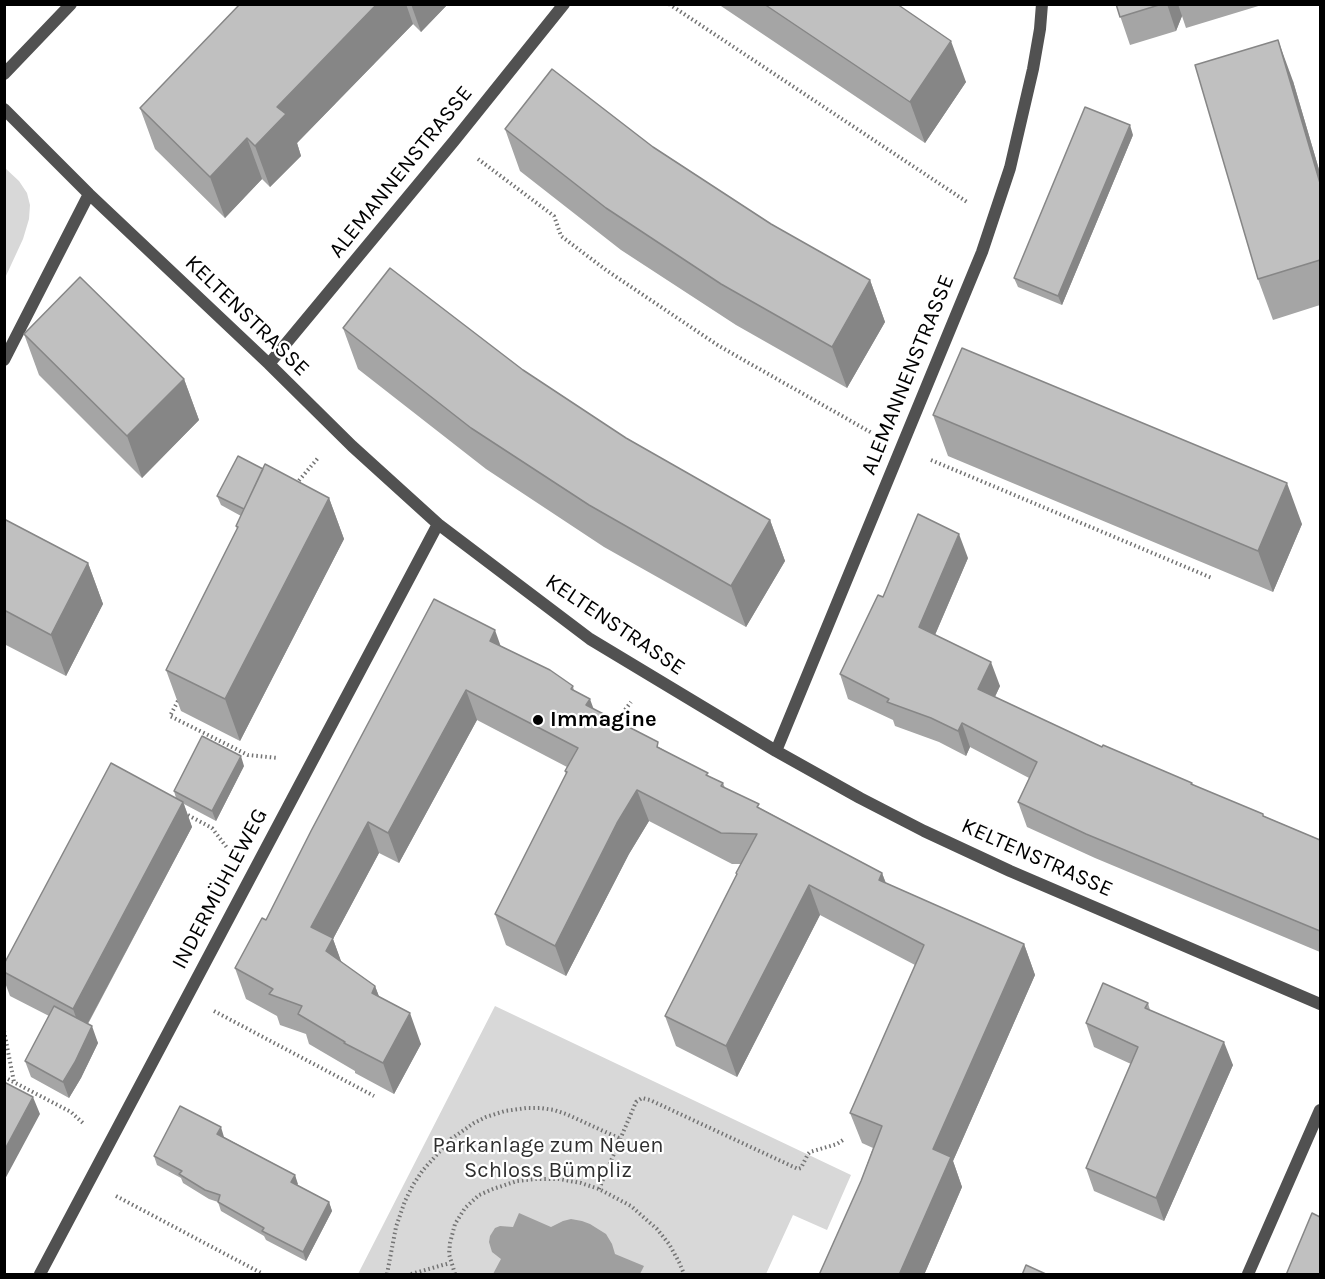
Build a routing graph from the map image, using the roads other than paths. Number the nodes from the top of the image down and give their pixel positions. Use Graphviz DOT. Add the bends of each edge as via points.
graph roads {
  1 [pos="71,4"];
  2 [pos="564,4"];
  3 [pos="1042,4"];
  4 [pos="4,74"];
  5 [pos="4,109"];
  6 [pos="89,194"];
  7 [pos="4,360"];
  8 [pos="269,364"];
  9 [pos="438,524"];
  10 [pos="776,751"];
  11 [pos="1320,1004"];
  12 [pos="1320,1110"];
  13 [pos="40,1275"];
  14 [pos="1248,1275"];
  1 -- 4 [label="street"];
  2 -- 8 [label="street, ALEMANNENSTRASSE"];
  3 -- 10 [label="street, ALEMANNENSTRASSE" via="1033,69 1010,168 982,252"];
  5 -- 6 [label="street, KELTENSTRASSE"];
  6 -- 7 [label="street"];
  6 -- 8 [label="street, KELTENSTRASSE"];
  8 -- 9 [label="street, KELTENSTRASSE"];
  9 -- 10 [label="street, KELTENSTRASSE" via="590,639"];
  9 -- 13 [label="street, INDERMÜHLEWEG"];
  10 -- 11 [label="street, KELTENSTRASSE" via="972,854"];
  12 -- 14 [label="street"];
}
